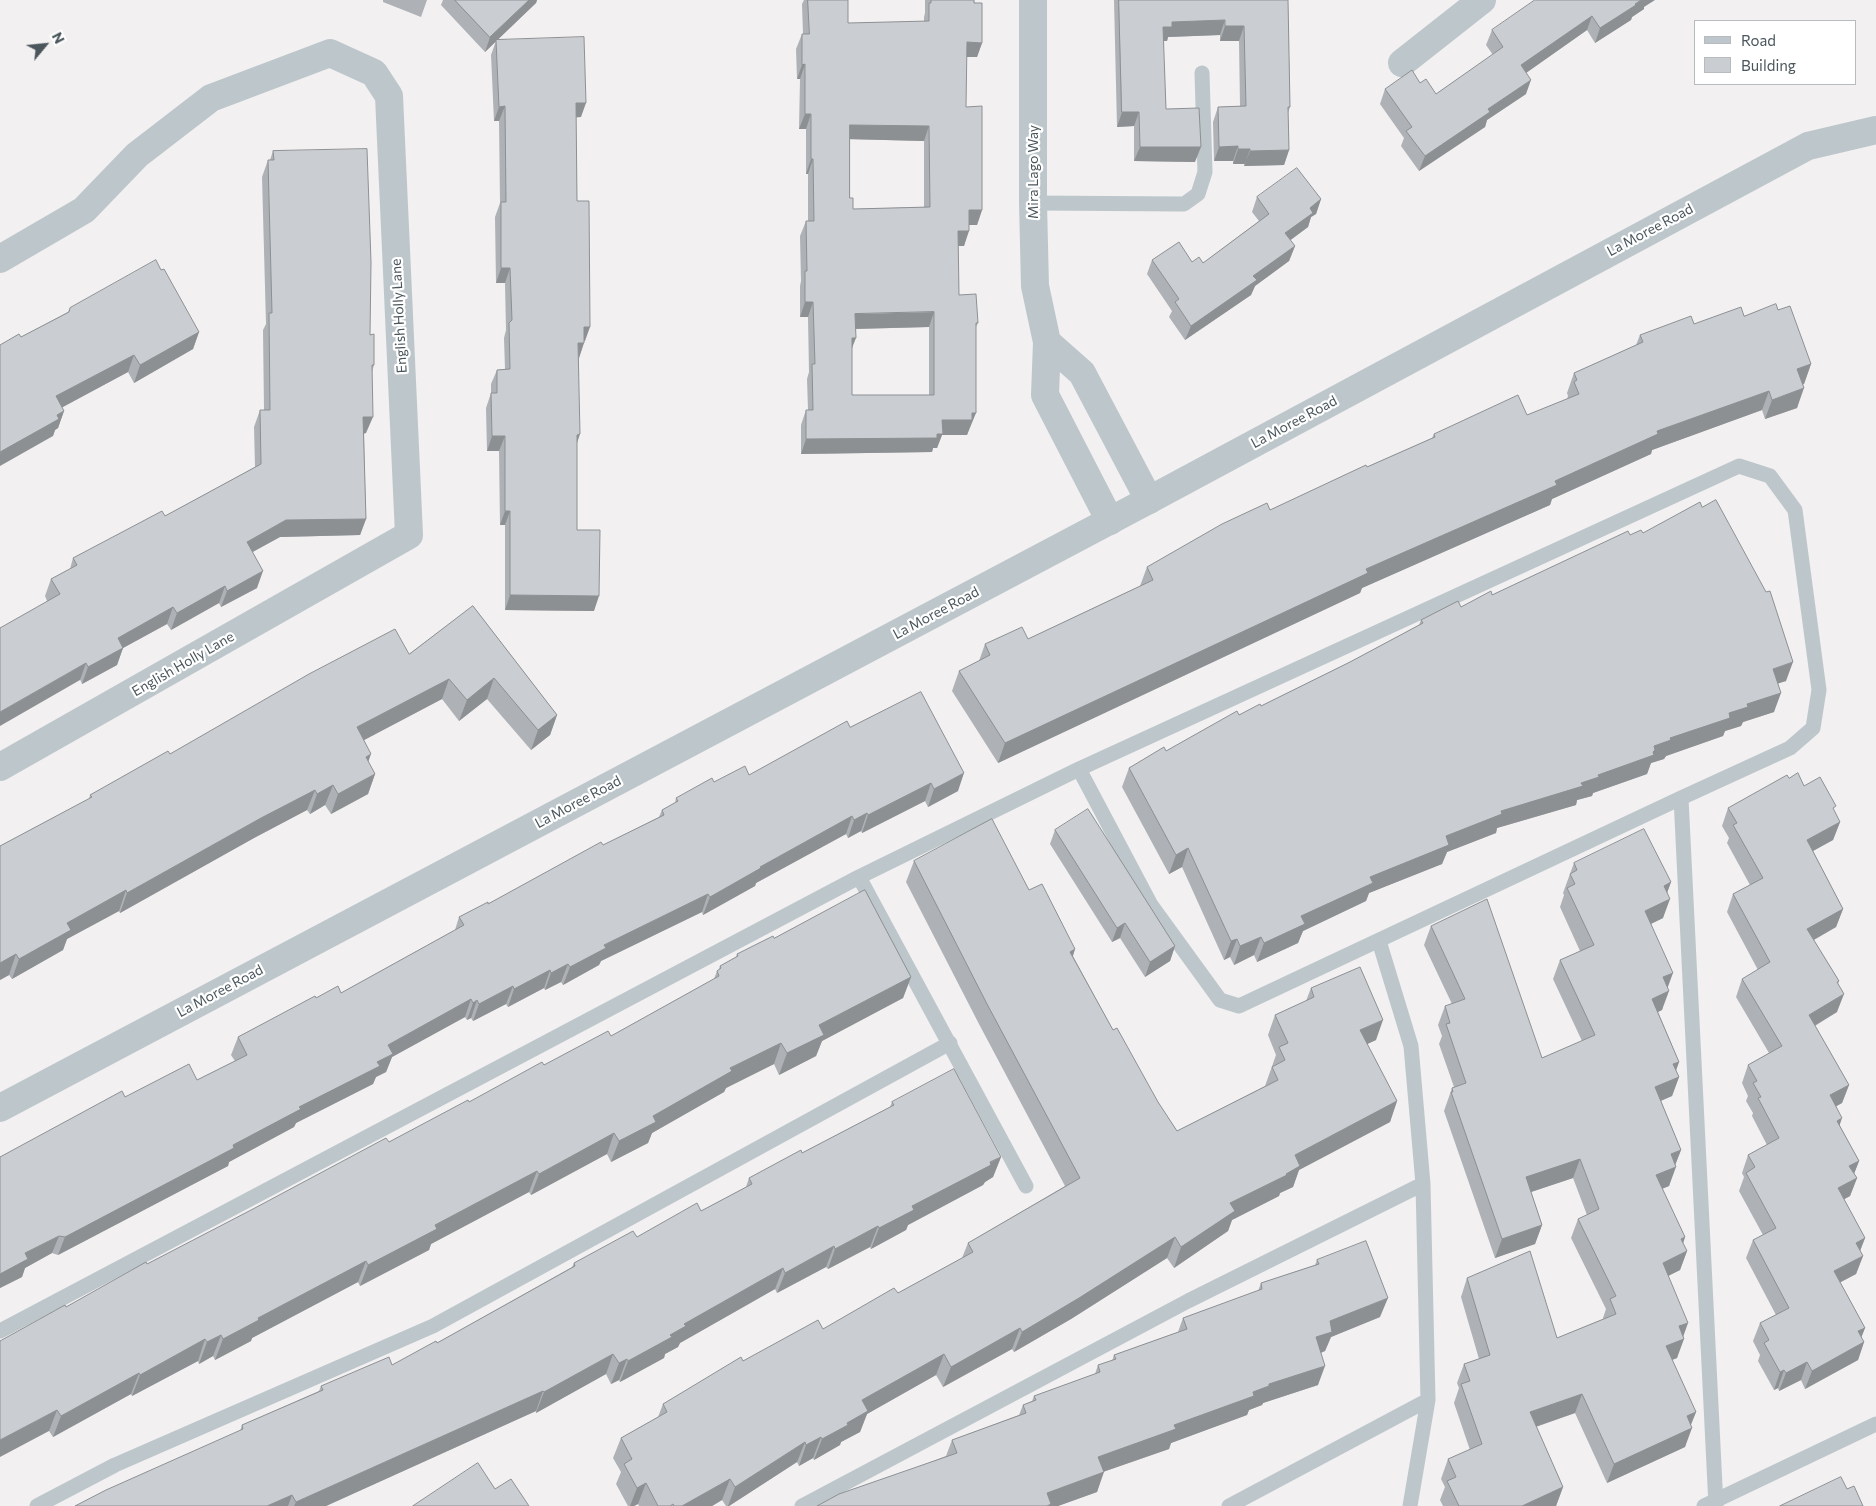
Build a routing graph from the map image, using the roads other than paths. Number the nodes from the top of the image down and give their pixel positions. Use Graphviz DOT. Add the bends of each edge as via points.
graph roads {
  1 [pos="1033,0"];
  2 [pos="1482,0"];
  3 [pos="1402,63"];
  4 [pos="1202,73"];
  5 [pos="1876,130"];
  6 [pos="1033,203"];
  7 [pos="0,259"];
  8 [pos="1047,342"];
  9 [pos="1149,500"];
  10 [pos="1110,521"];
  11 [pos="0,767"];
  12 [pos="1079,769"];
  13 [pos="1681,798"];
  14 [pos="859,877"];
  15 [pos="1379,941"];
  16 [pos="950,1042"];
  17 [pos="0,1108"];
  18 [pos="1422,1184"];
  19 [pos="1026,1186"];
  20 [pos="0,1331"];
  21 [pos="1428,1400"];
  22 [pos="1876,1424"];
  23 [pos="1712,1504"];
  24 [pos="37,1506"];
  25 [pos="802,1506"];
  26 [pos="1229,1506"];
  27 [pos="1410,1506"];
  1 -- 6 [label="street, Mira Lago Way"];
  2 -- 3 [label="street"];
  4 -- 6 [label="lane" via="1205,172 1198,194 1184,204"];
  5 -- 9 [label="street, La Moree Road" via="1808,146"];
  6 -- 8 [label="street, Mira Lago Way" via="1035,286"];
  7 -- 11 [label="street, English Holly Lane" via="84,210 137,155 211,98 330,53 374,73 389,96 409,535"];
  8 -- 9 [label="street" via="1082,372"];
  8 -- 10 [label="street, Mira Lago Way" via="1045,395"];
  9 -- 10 [label="street, La Moree Road"];
  10 -- 17 [label="street, La Moree Road"];
  12 -- 13 [label="lane" via="1739,466 1770,476 1796,510 1819,690 1813,728 1790,748"];
  12 -- 14 [label="lane"];
  12 -- 15 [label="lane" via="1151,905 1220,1000 1239,1006"];
  13 -- 15 [label="lane"];
  13 -- 23 [label="lane"];
  14 -- 16 [label="lane"];
  14 -- 20 [label="lane"];
  15 -- 18 [label="lane" via="1411,1046"];
  16 -- 19 [label="lane"];
  16 -- 24 [label="lane" via="433,1326 115,1465"];
  18 -- 21 [label="lane"];
  18 -- 25 [label="lane" via="1188,1300"];
  21 -- 26 [label="lane"];
  21 -- 27 [label="lane"];
  22 -- 23 [label="lane"];
}
